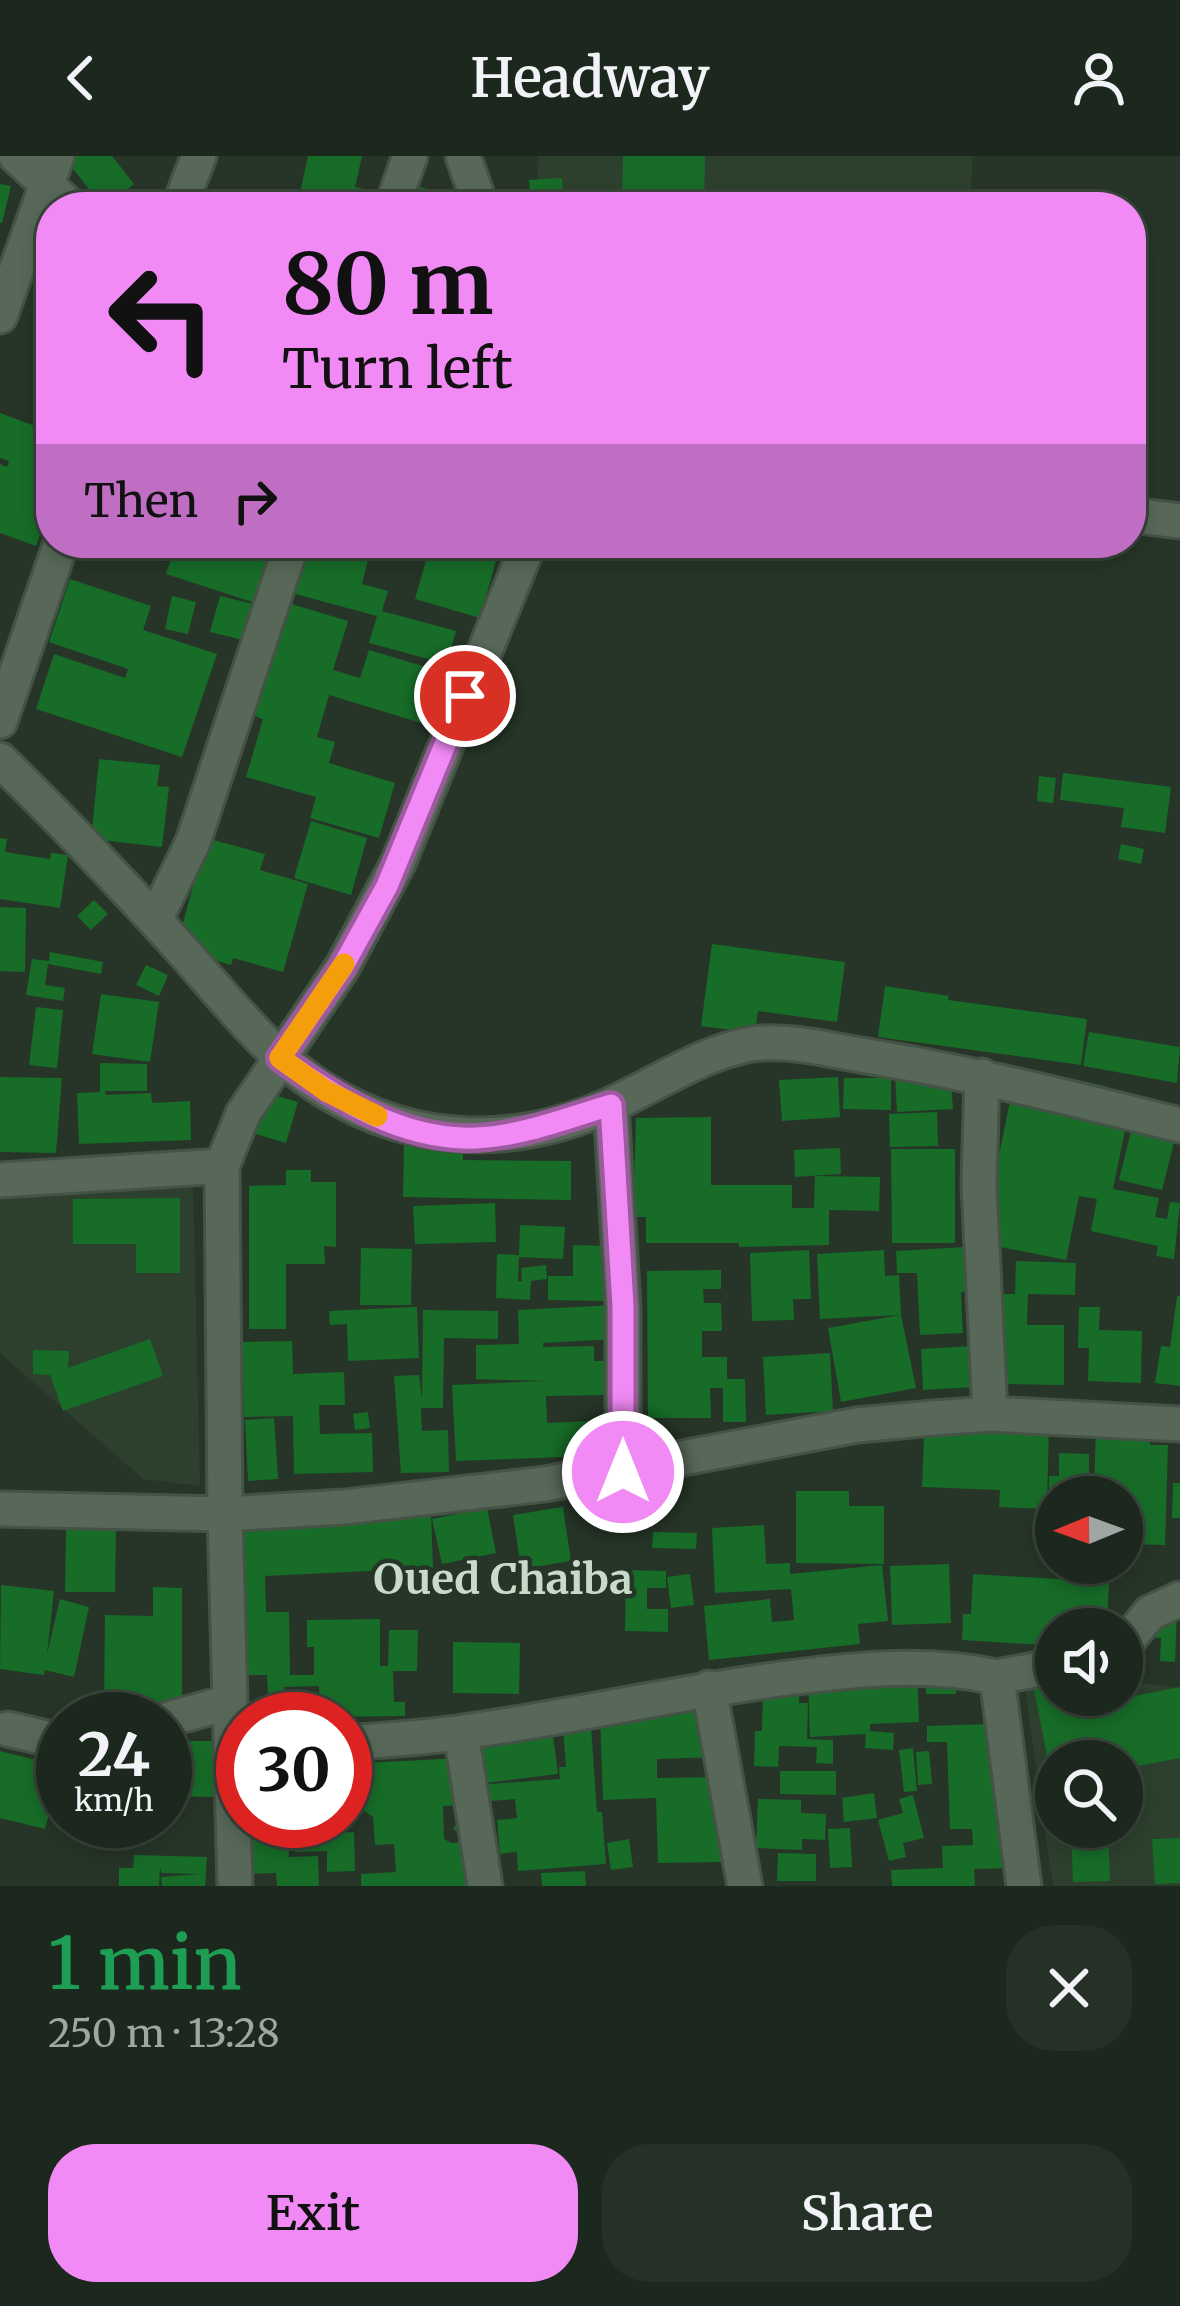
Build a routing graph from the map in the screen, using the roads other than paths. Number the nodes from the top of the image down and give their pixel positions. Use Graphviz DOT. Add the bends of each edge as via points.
graph roads {
  1 [pos="16,156"];
  2 [pos="199,156"];
  3 [pos="410,156"];
  4 [pos="463,156"];
  5 [pos="58,183"];
  6 [pos="185,192"];
  7 [pos="397,192"];
  8 [pos="476,192"];
  9 [pos="36,233"];
  10 [pos="0,316"];
  11 [pos="1146,517"];
  12 [pos="1180,521"];
  13 [pos="56,558"];
  14 [pos="287,558"];
  15 [pos="516,558"];
  16 [pos="0,722"];
  17 [pos="0,760"];
  18 [pos="155,920"];
  19 [pos="280,1058"];
  20 [pos="982,1076"];
  21 [pos="611,1105"];
  22 [pos="1180,1124"];
  23 [pos="222,1166"];
  24 [pos="0,1180"];
  25 [pos="990,1414"];
  26 [pos="1180,1424"];
  27 [pos="623,1472"];
  28 [pos="0,1509"];
  29 [pos="225,1514"];
  30 [pos="1180,1599"];
  31 [pos="1143,1622"];
  32 [pos="1035,1670"];
  33 [pos="997,1677"];
  34 [pos="709,1688"];
  35 [pos="230,1692"];
  36 [pos="8,1730"];
  37 [pos="461,1733"];
  38 [pos="36,1736"];
  39 [pos="372,1741"];
  40 [pos="236,1848"];
  41 [pos="236,1886"];
  42 [pos="485,1886"];
  43 [pos="745,1886"];
  44 [pos="1024,1886"];
  1 -- 5 [label="street"];
  2 -- 6 [label="street"];
  3 -- 7 [label="street"];
  4 -- 8 [label="street"];
  9 -- 10 [label="street"];
  11 -- 12 [label="street"];
  13 -- 16 [label="street"];
  14 -- 18 [label="street" via="193,842"];
  15 -- 19 [label="street" via="398,863 343,966"];
  17 -- 18 [label="street"];
  18 -- 19 [label="street"];
  19 -- 21 [label="street" via="365,1110 438,1134 512,1133"];
  19 -- 23 [label="street" via="243,1114"];
  20 -- 21 [label="street" via="806,1046 751,1045"];
  20 -- 22 [label="street"];
  20 -- 25 [label="street"];
  21 -- 27 [label="street"];
  23 -- 24 [label="street"];
  23 -- 29 [label="street"];
  25 -- 26 [label="street"];
  25 -- 27 [label="street" via="857,1425"];
  27 -- 29 [label="street"];
  28 -- 29 [label="street"];
  29 -- 35 [label="street"];
  30 -- 31 [label="street"];
  32 -- 33 [label="street"];
  33 -- 34 [label="street" via="915,1666"];
  33 -- 44 [label="street"];
  34 -- 37 [label="street"];
  34 -- 43 [label="street"];
  36 -- 38 [label="street"];
  37 -- 39 [label="street"];
  37 -- 42 [label="street"];
  40 -- 41 [label="street"];
}
